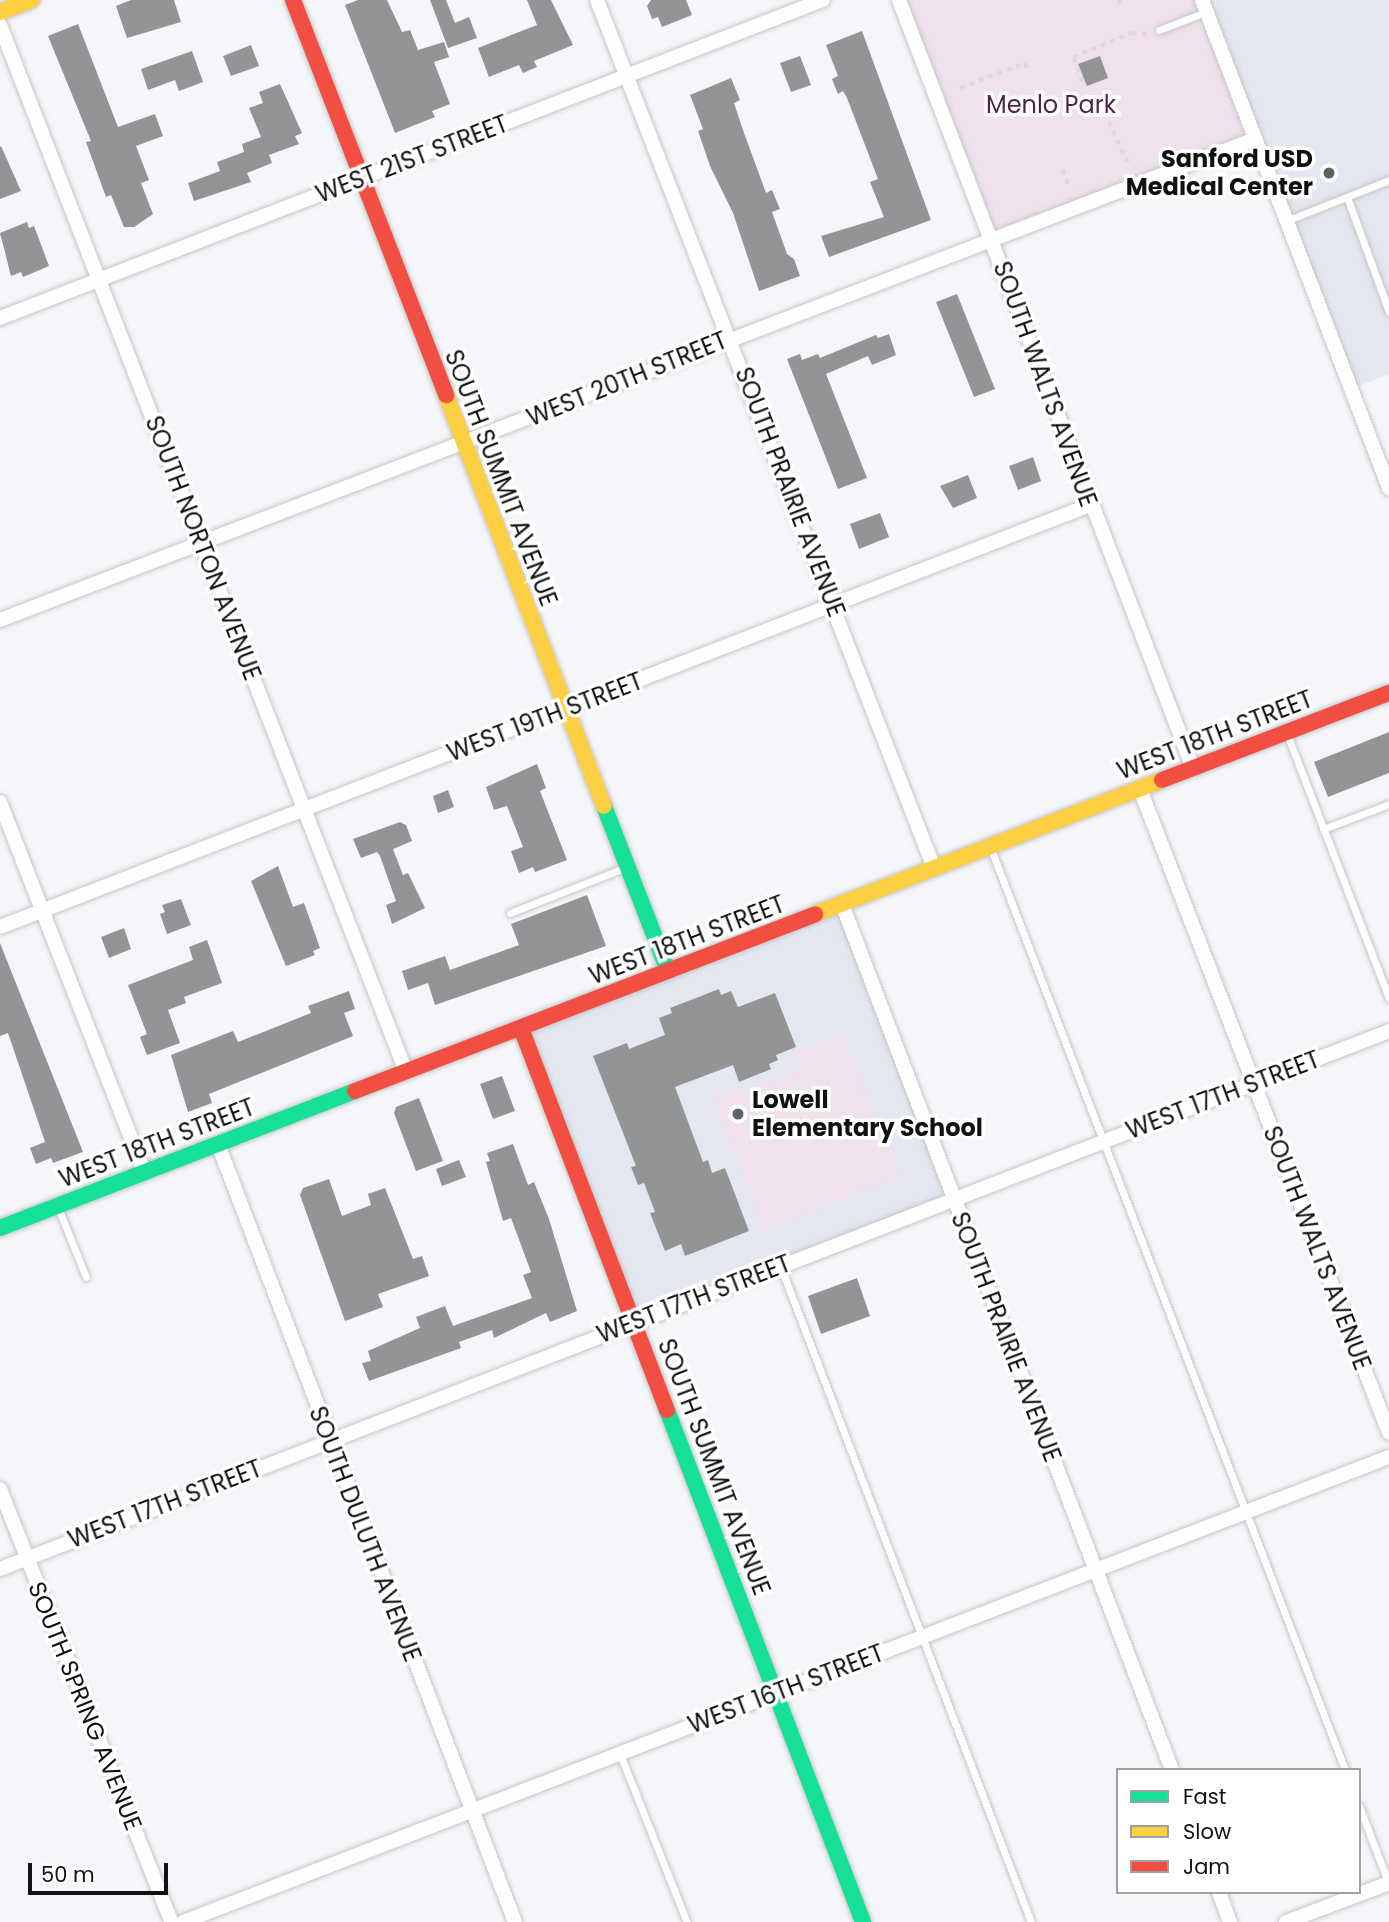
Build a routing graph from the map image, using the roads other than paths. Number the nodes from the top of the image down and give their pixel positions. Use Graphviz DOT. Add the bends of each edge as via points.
graph roads {
  1 [pos="32,0"];
  2 [pos="293,0"];
  3 [pos="597,0"];
  4 [pos="823,0"];
  5 [pos="899,0"];
  6 [pos="1204,6"];
  7 [pos="0,12"];
  8 [pos="0,25"];
  9 [pos="1159,30"];
  10 [pos="627,78"];
  11 [pos="1255,139"];
  12 [pos="361,178"];
  13 [pos="1389,180"];
  14 [pos="1347,197"];
  15 [pos="1286,221"];
  16 [pos="991,240"];
  17 [pos="96,281"];
  18 [pos="1389,312"];
  19 [pos="0,318"];
  20 [pos="730,338"];
  21 [pos="463,443"];
  22 [pos="1389,488"];
  23 [pos="1090,506"];
  24 [pos="201,542"];
  25 [pos="834,606"];
  26 [pos="0,620"];
  27 [pos="1389,693"];
  28 [pos="567,709"];
  29 [pos="1286,732"];
  30 [pos="1194,768"];
  31 [pos="1140,789"];
  32 [pos="0,802"];
  33 [pos="1389,804"];
  34 [pos="304,809"];
  35 [pos="1323,829"];
  36 [pos="990,847"];
  37 [pos="628,866"];
  38 [pos="934,868"];
  39 [pos="842,904"];
  40 [pos="42,910"];
  41 [pos="510,913"];
  42 [pos="0,927"];
  43 [pos="668,971"];
  44 [pos="1389,998"];
  45 [pos="521,1028"];
  46 [pos="1389,1031"];
  47 [pos="406,1072"];
  48 [pos="1253,1084"];
  49 [pos="1104,1142"];
  50 [pos="218,1144"];
  51 [pos="144,1172"];
  52 [pos="954,1200"];
  53 [pos="57,1206"];
  54 [pos="0,1228"];
  55 [pos="780,1265"];
  56 [pos="86,1278"];
  57 [pos="635,1321"];
  58 [pos="1389,1433"];
  59 [pos="328,1440"];
  60 [pos="1389,1457"];
  61 [pos="0,1489"];
  62 [pos="1247,1511"];
  63 [pos="26,1559"];
  64 [pos="0,1569"];
  65 [pos="1096,1569"];
  66 [pos="922,1636"];
  67 [pos="775,1693"];
  68 [pos="621,1754"];
  69 [pos="1171,1768"];
  70 [pos="1344,1768"];
  71 [pos="473,1811"];
  72 [pos="1361,1812"];
  73 [pos="1389,1883"];
  74 [pos="1220,1894"];
  75 [pos="1360,1894"];
  76 [pos="1361,1894"];
  77 [pos="171,1922"];
  78 [pos="183,1922"];
  79 [pos="515,1922"];
  80 [pos="687,1922"];
  81 [pos="863,1922"];
  82 [pos="1031,1922"];
  83 [pos="1230,1922"];
  84 [pos="1286,1922"];
  1 -- 7 [label="street"];
  2 -- 12 [label="street, SOUTH SUMMIT AVENUE"];
  3 -- 10 [label="street, SOUTH PRAIRIE AVENUE"];
  4 -- 10 [label="street, WEST 21ST STREET"];
  5 -- 16 [label="street, SOUTH WALTS AVENUE"];
  6 -- 9 [label="lane"];
  6 -- 11 [label="street"];
  8 -- 17 [label="street, SOUTH NORTON AVENUE"];
  10 -- 12 [label="street, WEST 21ST STREET"];
  10 -- 20 [label="street, SOUTH PRAIRIE AVENUE"];
  11 -- 15 [label="street"];
  11 -- 16 [label="street, WEST 20TH STREET"];
  12 -- 17 [label="street, WEST 21ST STREET"];
  12 -- 21 [label="street, SOUTH SUMMIT AVENUE"];
  13 -- 14 [label="lane"];
  14 -- 15 [label="lane"];
  14 -- 18 [label="lane"];
  15 -- 22 [label="street"];
  16 -- 20 [label="street, WEST 20TH STREET"];
  16 -- 23 [label="street, SOUTH WALTS AVENUE"];
  17 -- 19 [label="street, WEST 21ST STREET"];
  17 -- 24 [label="street, SOUTH NORTON AVENUE"];
  20 -- 21 [label="street, WEST 20TH STREET"];
  20 -- 25 [label="street, SOUTH PRAIRIE AVENUE"];
  21 -- 24 [label="street, WEST 20TH STREET"];
  21 -- 28 [label="street, SOUTH SUMMIT AVENUE"];
  23 -- 25 [label="street, WEST 19TH STREET"];
  23 -- 30 [label="street, SOUTH WALTS AVENUE"];
  24 -- 26 [label="street, WEST 20TH STREET"];
  24 -- 34 [label="street, SOUTH NORTON AVENUE"];
  25 -- 28 [label="street, WEST 19TH STREET"];
  25 -- 38 [label="street, SOUTH PRAIRIE AVENUE"];
  27 -- 29 [label="street, WEST 18TH STREET"];
  28 -- 34 [label="street, WEST 19TH STREET"];
  28 -- 37 [label="street, SOUTH SUMMIT AVENUE"];
  29 -- 30 [label="street, WEST 18TH STREET"];
  29 -- 35 [label="lane"];
  30 -- 31 [label="street, WEST 18TH STREET"];
  31 -- 36 [label="street, WEST 18TH STREET"];
  31 -- 48 [label="street, SOUTH WALTS AVENUE"];
  32 -- 40 [label="street"];
  33 -- 35 [label="lane"];
  34 -- 40 [label="street, WEST 19TH STREET"];
  34 -- 47 [label="street, SOUTH NORTON AVENUE"];
  35 -- 44 [label="lane"];
  36 -- 38 [label="street, WEST 18TH STREET"];
  36 -- 49 [label="lane"];
  37 -- 41 [label="lane"];
  37 -- 43 [label="street, SOUTH SUMMIT AVENUE"];
  38 -- 39 [label="street, WEST 18TH STREET"];
  39 -- 43 [label="street, WEST 18TH STREET"];
  39 -- 52 [label="street, SOUTH PRAIRIE AVENUE"];
  40 -- 42 [label="street, WEST 19TH STREET"];
  40 -- 51 [label="street"];
  43 -- 45 [label="street, WEST 18TH STREET"];
  45 -- 47 [label="street, WEST 18TH STREET"];
  45 -- 57 [label="street, SOUTH SUMMIT AVENUE"];
  46 -- 48 [label="street, WEST 17TH STREET"];
  47 -- 50 [label="street, WEST 18TH STREET"];
  48 -- 49 [label="street, WEST 17TH STREET"];
  48 -- 58 [label="street, SOUTH WALTS AVENUE"];
  49 -- 52 [label="street, WEST 17TH STREET"];
  49 -- 62 [label="lane"];
  50 -- 51 [label="street, WEST 18TH STREET"];
  50 -- 59 [label="street, SOUTH DULUTH AVENUE"];
  51 -- 53 [label="street, WEST 18TH STREET"];
  52 -- 55 [label="street, WEST 17TH STREET"];
  52 -- 65 [label="street, SOUTH PRAIRIE AVENUE"];
  53 -- 54 [label="street, WEST 18TH STREET"];
  53 -- 56 [label="lane"];
  55 -- 57 [label="street, WEST 17TH STREET"];
  55 -- 66 [label="lane"];
  57 -- 59 [label="street, WEST 17TH STREET"];
  57 -- 67 [label="street, SOUTH SUMMIT AVENUE"];
  59 -- 63 [label="street, WEST 17TH STREET"];
  59 -- 71 [label="street, SOUTH DULUTH AVENUE"];
  60 -- 62 [label="street, WEST 16TH STREET"];
  61 -- 63 [label="street, SOUTH SPRING AVENUE"];
  62 -- 65 [label="street, WEST 16TH STREET"];
  62 -- 70 [label="lane"];
  63 -- 64 [label="street, WEST 17TH STREET"];
  63 -- 77 [label="street, SOUTH SPRING AVENUE"];
  65 -- 66 [label="street, WEST 16TH STREET"];
  65 -- 69 [label="street, SOUTH PRAIRIE AVENUE"];
  66 -- 67 [label="street, WEST 16TH STREET"];
  66 -- 82 [label="lane"];
  67 -- 68 [label="street, WEST 16TH STREET"];
  67 -- 81 [label="street, SOUTH SUMMIT AVENUE"];
  68 -- 71 [label="street, WEST 16TH STREET"];
  68 -- 80 [label="lane"];
  71 -- 78 [label="street, WEST 16TH STREET"];
  71 -- 79 [label="street, SOUTH DULUTH AVENUE"];
  72 -- 73 [label="lane"];
  73 -- 76 [label="street"];
  74 -- 83 [label="street"];
  75 -- 84 [label="street"];
}
